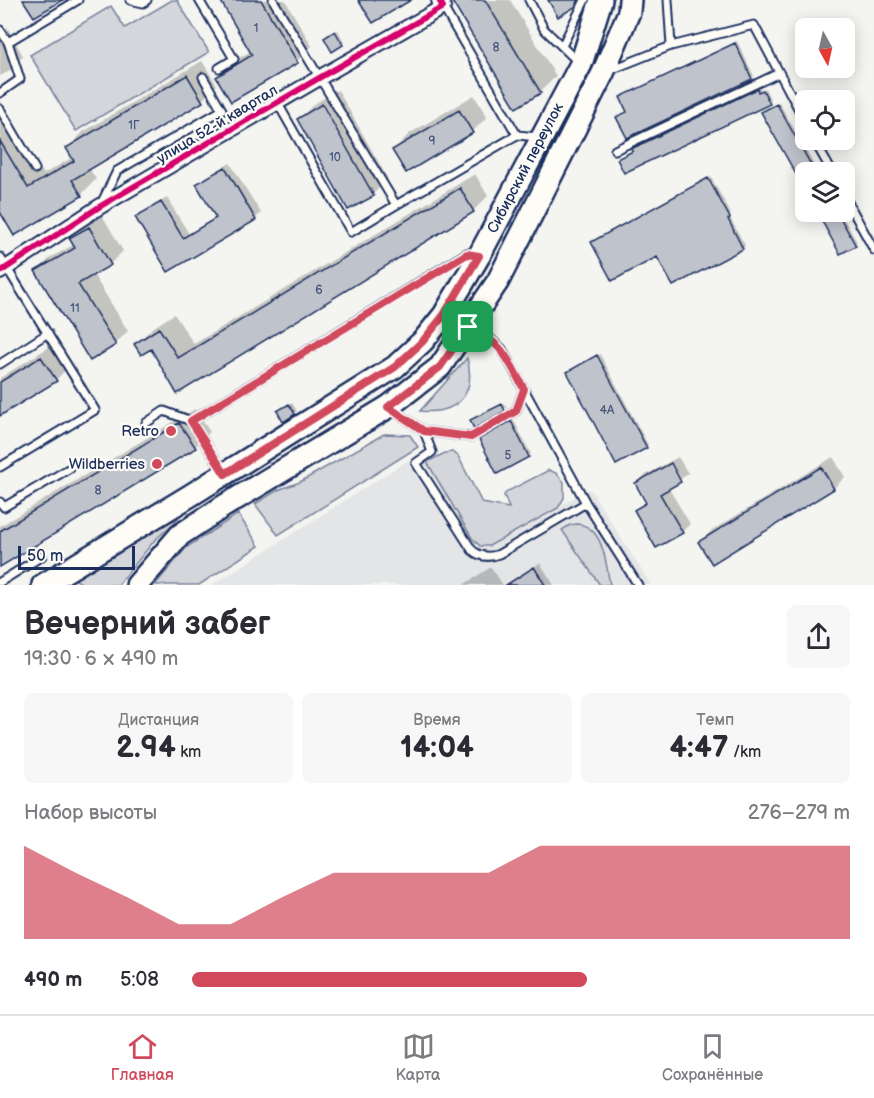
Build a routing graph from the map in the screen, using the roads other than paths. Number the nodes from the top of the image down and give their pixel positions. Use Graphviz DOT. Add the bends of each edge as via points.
graph roads {
  1 [pos="78,0"];
  2 [pos="130,0"];
  3 [pos="147,0"];
  4 [pos="199,0"];
  5 [pos="273,0"];
  6 [pos="529,0"];
  7 [pos="585,0"];
  8 [pos="601,0"];
  9 [pos="630,0"];
  10 [pos="668,0"];
  11 [pos="441,4"];
  12 [pos="0,30"];
  13 [pos="9,42"];
  14 [pos="562,46"];
  15 [pos="671,46"];
  16 [pos="581,64"];
  17 [pos="219,68"];
  18 [pos="603,73"];
  19 [pos="779,73"];
  20 [pos="203,77"];
  21 [pos="319,78"];
  22 [pos="0,93"];
  23 [pos="276,102"];
  24 [pos="795,103"];
  25 [pos="0,109"];
  26 [pos="517,135"];
  27 [pos="541,138"];
  28 [pos="615,150"];
  29 [pos="35,169"];
  30 [pos="396,205"];
  31 [pos="99,207"];
  32 [pos="855,215"];
  33 [pos="874,250"];
  34 [pos="479,256"];
  35 [pos="2,266"];
  36 [pos="444,315"];
  37 [pos="468,327"];
  38 [pos="48,333"];
  39 [pos="0,364"];
  40 [pos="524,389"];
  41 [pos="388,407"];
  42 [pos="191,421"];
  43 [pos="146,423"];
  44 [pos="424,431"];
  45 [pos="0,467"];
  46 [pos="70,468"];
  47 [pos="225,474"];
  48 [pos="0,502"];
  49 [pos="586,503"];
  50 [pos="42,556"];
  51 [pos="0,582"];
  52 [pos="44,585"];
  53 [pos="137,585"];
  54 [pos="638,585"];
  1 -- 13 [label="lane"];
  2 -- 3 [label="lane"];
  4 -- 17 [label="lane" via="234,59"];
  5 -- 21 [label="lane"];
  6 -- 14 [label="lane" via="544,28"];
  7 -- 14 [label="lane"];
  8 -- 16 [label="main road, Сибирский переулок"];
  9 -- 18 [label="main road, Сибирский переулок"];
  10 -- 15 [label="lane"];
  11 -- 21 [label="street, улица 52-й квартал"];
  11 -- 26 [label="lane"];
  12 -- 13 [label="lane"];
  13 -- 22 [label="lane" via="20,79"];
  14 -- 16 [label="lane"];
  15 -- 18 [label="lane"];
  15 -- 19 [label="lane" via="754,25"];
  16 -- 18 [label="main road"];
  16 -- 27 [label="main road, Сибирский переулок"];
  18 -- 37 [label="main road, Сибирский переулок" via="498,281"];
  19 -- 24 [label="lane"];
  19 -- 28 [label="lane"];
  20 -- 31 [label="lane" via="222,110 117,171"];
  21 -- 23 [label="street, улица 52-й квартал"];
  21 -- 30 [label="lane"];
  23 -- 30 [label="lane" via="351,232"];
  23 -- 31 [label="street, улица 52-й квартал"];
  25 -- 29 [label="lane"];
  26 -- 27 [label="lane"];
  26 -- 30 [label="lane"];
  27 -- 34 [label="main road, Сибирский переулок"];
  31 -- 35 [label="street, улица 52-й квартал"];
  32 -- 33 [label="lane"];
  34 -- 36 [label="main road, Сибирский переулок"];
  34 -- 42 [label="lane" via="467,254"];
  35 -- 38 [label="lane"];
  36 -- 37 [label="main road"];
  36 -- 47 [label="main road, Сибирский переулок" via="395,367"];
  37 -- 40 [label="lane" via="502,349"];
  37 -- 41 [label="main road, Сибирский переулок" via="440,367"];
  38 -- 39 [label="lane"];
  38 -- 45 [label="lane" via="95,410"];
  40 -- 44 [label="lane" via="516,411 471,437"];
  40 -- 49 [label="lane"];
  41 -- 44 [label="lane"];
  41 -- 53 [label="main road, Сибирский переулок" via="180,535"];
  42 -- 43 [label="lane" via="164,411"];
  42 -- 47 [label="lane"];
  44 -- 49 [label="lane" via="432,452 416,462 472,550 480,556 499,554"];
  46 -- 48 [label="lane" via="4,507"];
  47 -- 52 [label="main road, Сибирский переулок"];
  49 -- 54 [label="lane"];
  50 -- 51 [label="lane"];
}
